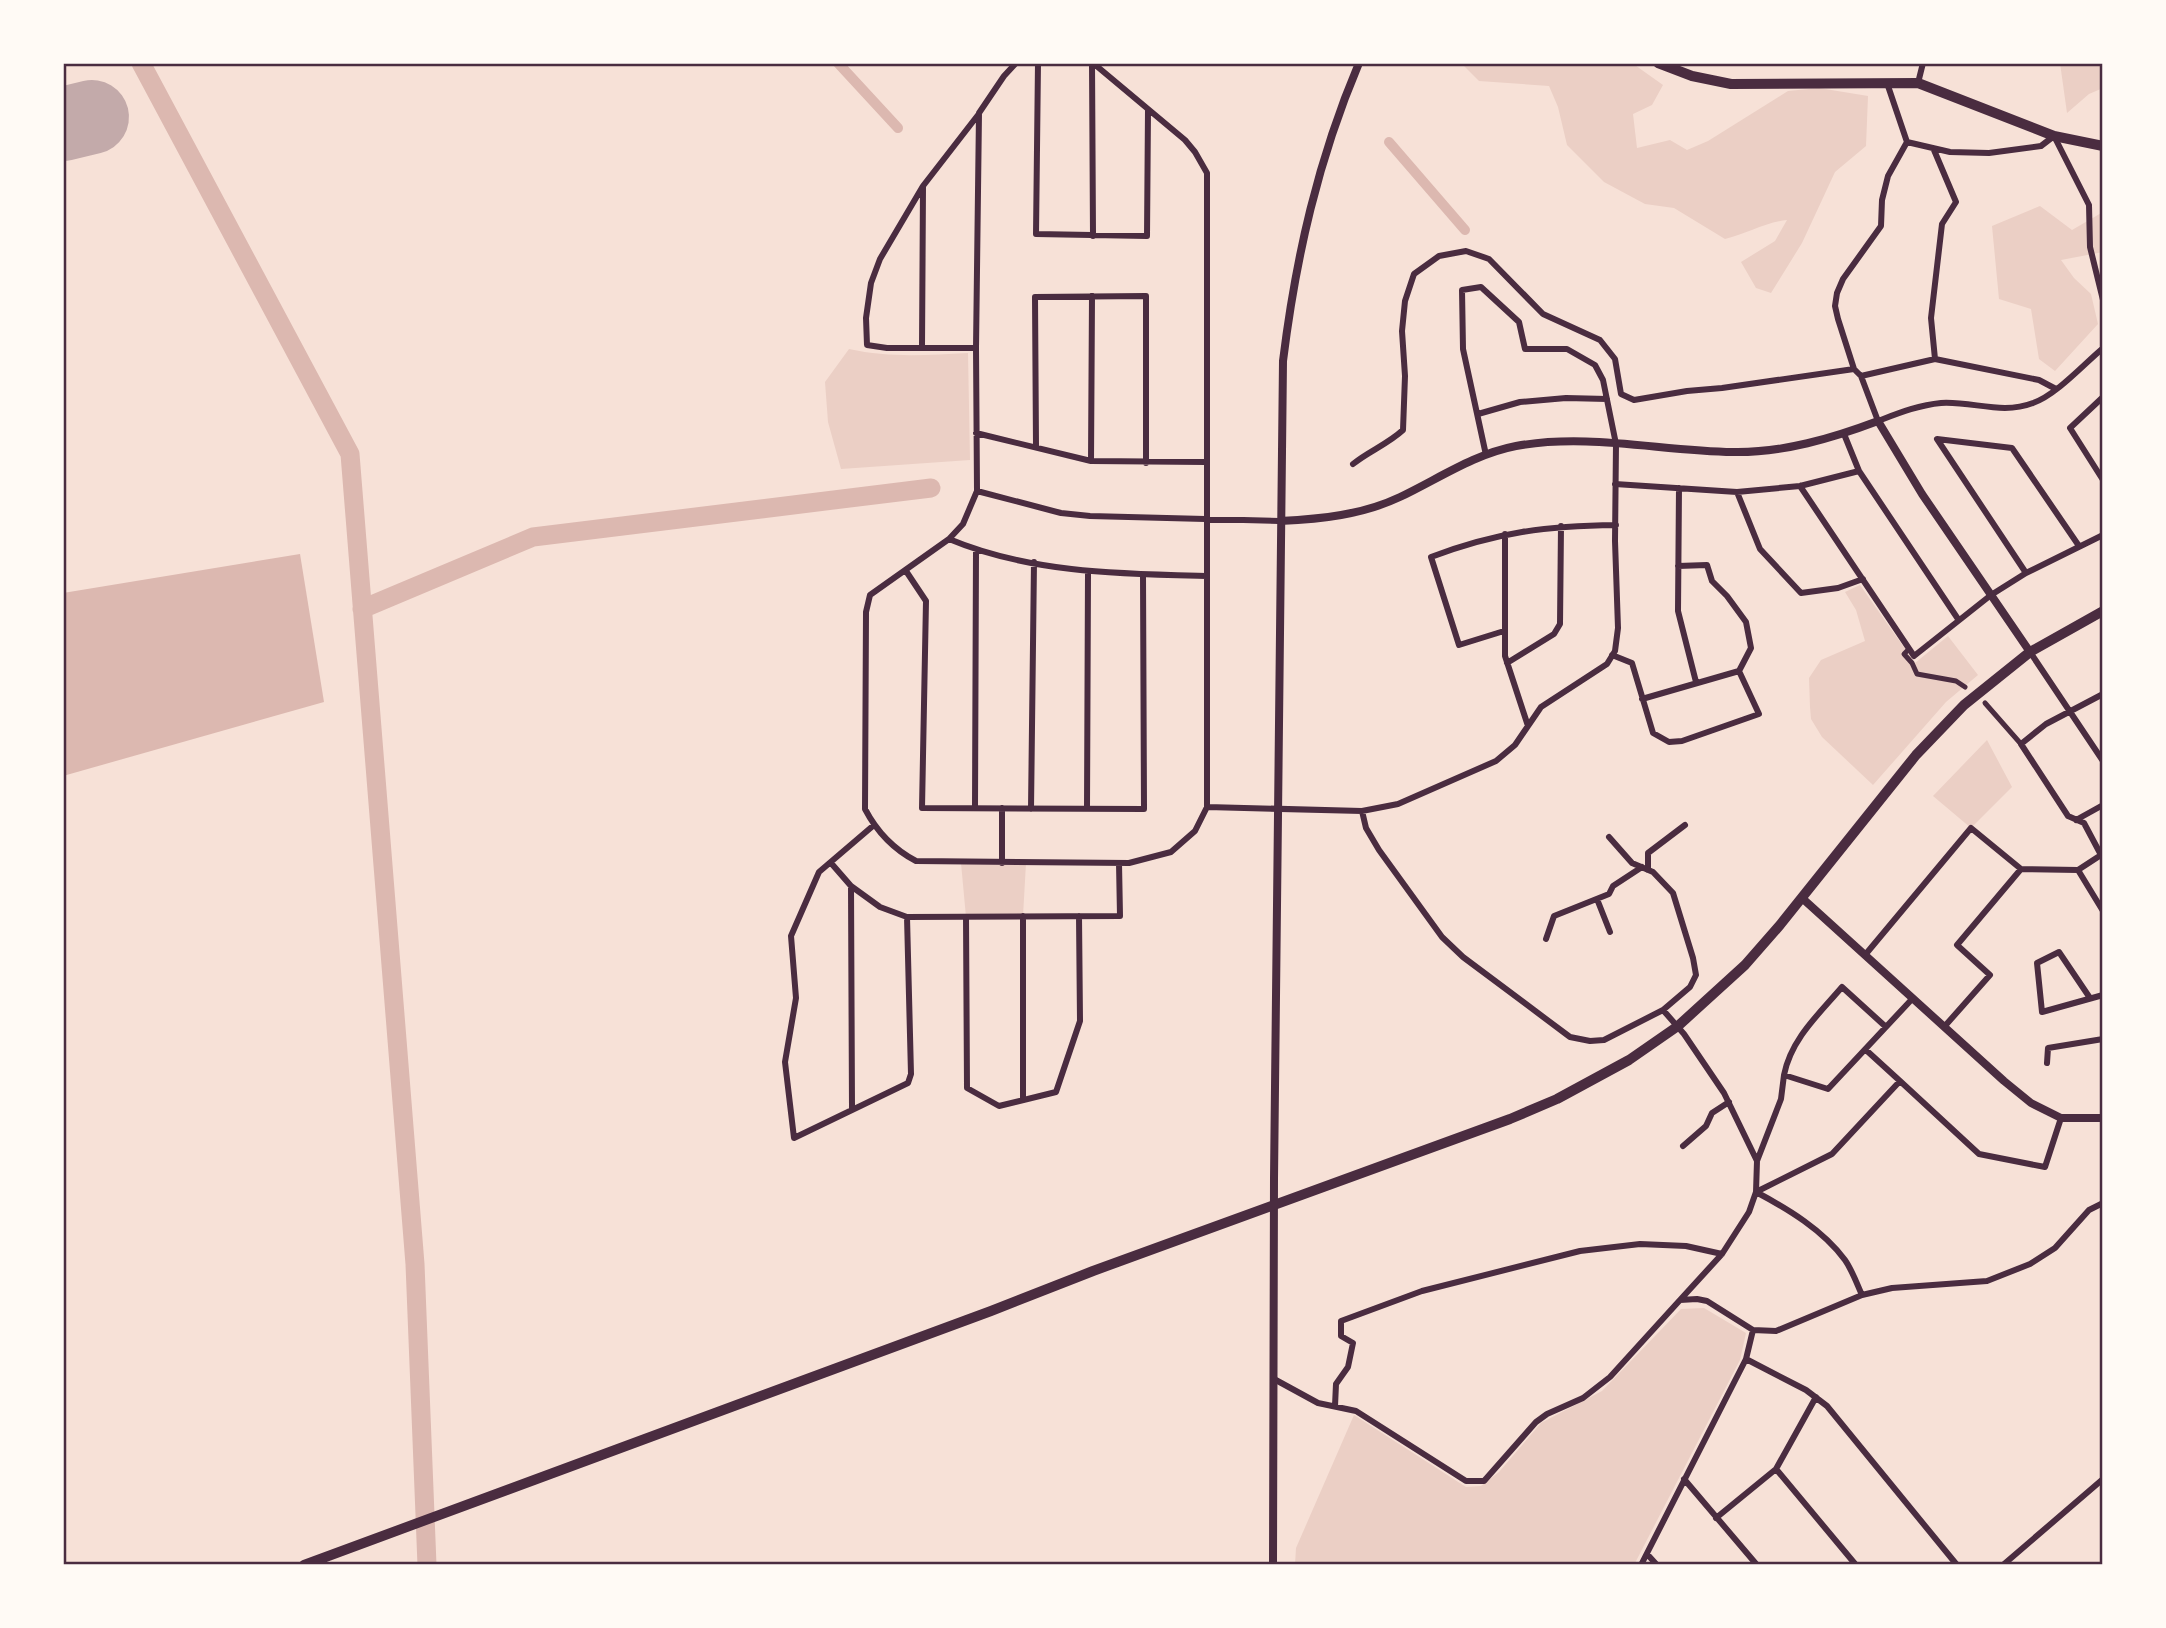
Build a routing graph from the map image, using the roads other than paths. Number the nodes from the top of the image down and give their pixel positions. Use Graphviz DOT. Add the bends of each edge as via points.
graph roads {
  1 [pos="1016,63"];
  2 [pos="1038,63"];
  3 [pos="1093,63"];
  4 [pos="1359,63"];
  5 [pos="1658,63"];
  6 [pos="1923,63"];
  7 [pos="1886,82"];
  8 [pos="1918,83"];
  9 [pos="1148,110"];
  10 [pos="979,113"];
  11 [pos="2054,136"];
  12 [pos="1907,142"];
  13 [pos="2103,146"];
  14 [pos="1934,150"];
  15 [pos="923,186"];
  16 [pos="1093,236"];
  17 [pos="1092,296"];
  18 [pos="2103,300"];
  19 [pos="922,348"];
  20 [pos="976,348"];
  21 [pos="2103,349"];
  22 [pos="1935,359"];
  23 [pos="1854,369"];
  24 [pos="1861,376"];
  25 [pos="2056,389"];
  26 [pos="2103,397"];
  27 [pos="1607,399"];
  28 [pos="1478,414"];
  29 [pos="1878,421"];
  30 [pos="976,433"];
  31 [pos="1844,434"];
  32 [pos="1616,444"];
  33 [pos="1036,446"];
  34 [pos="1486,455"];
  35 [pos="1091,461"];
  36 [pos="1206,462"];
  37 [pos="1146,463"];
  38 [pos="1353,464"];
  39 [pos="1859,471"];
  40 [pos="2103,480"];
  41 [pos="1615,484"];
  42 [pos="1800,486"];
  43 [pos="1679,488"];
  44 [pos="977,491"];
  45 [pos="1737,492"];
  46 [pos="1206,520"];
  47 [pos="1280,521"];
  48 [pos="1616,525"];
  49 [pos="1561,526"];
  50 [pos="1505,534"];
  51 [pos="2103,535"];
  52 [pos="949,539"];
  53 [pos="2079,546"];
  54 [pos="976,551"];
  55 [pos="1034,562"];
  56 [pos="1678,566"];
  57 [pos="906,571"];
  58 [pos="1088,572"];
  59 [pos="2026,573"];
  60 [pos="1143,575"];
  61 [pos="1206,576"];
  62 [pos="1863,579"];
  63 [pos="1991,595"];
  64 [pos="2103,611"];
  65 [pos="1958,620"];
  66 [pos="1504,631"];
  67 [pos="1909,649"];
  68 [pos="2030,652"];
  69 [pos="1612,656"];
  70 [pos="1507,663"];
  71 [pos="1739,671"];
  72 [pos="1696,682"];
  73 [pos="1965,687"];
  74 [pos="2103,694"];
  75 [pos="1642,699"];
  76 [pos="1985,703"];
  77 [pos="2070,711"];
  78 [pos="1528,726"];
  79 [pos="2021,744"];
  80 [pos="2100,751"];
  81 [pos="2103,761"];
  82 [pos="2103,806"];
  83 [pos="1207,807"];
  84 [pos="975,808"];
  85 [pos="1002,808"];
  86 [pos="1031,809"];
  87 [pos="1087,809"];
  88 [pos="1279,809"];
  89 [pos="1362,811"];
  90 [pos="2076,820"];
  91 [pos="874,825"];
  92 [pos="1685,825"];
  93 [pos="1609,837"];
  94 [pos="831,863"];
  95 [pos="1002,863"];
  96 [pos="1119,863"];
  97 [pos="1645,868"];
  98 [pos="2021,869"];
  99 [pos="2078,870"];
  100 [pos="851,886"];
  101 [pos="1802,898"];
  102 [pos="1597,899"];
  103 [pos="2103,911"];
  104 [pos="907,916"];
  105 [pos="1023,916"];
  106 [pos="1079,916"];
  107 [pos="966,917"];
  108 [pos="1610,932"];
  109 [pos="1546,939"];
  110 [pos="1865,955"];
  111 [pos="2103,995"];
  112 [pos="1913,998"];
  113 [pos="2090,998"];
  114 [pos="1663,1010"];
  115 [pos="1678,1026"];
  116 [pos="1886,1027"];
  117 [pos="1944,1027"];
  118 [pos="2103,1039"];
  119 [pos="1866,1050"];
  120 [pos="2047,1063"];
  121 [pos="1784,1075"];
  122 [pos="1900,1082"];
  123 [pos="1023,1100"];
  124 [pos="1729,1102"];
  125 [pos="852,1110"];
  126 [pos="2061,1118"];
  127 [pos="2103,1118"];
  128 [pos="1683,1146"];
  129 [pos="1757,1161"];
  130 [pos="1756,1192"];
  131 [pos="2103,1203"];
  132 [pos="1274,1206"];
  133 [pos="1722,1254"];
  134 [pos="1862,1295"];
  135 [pos="1680,1300"];
  136 [pos="1753,1330"];
  137 [pos="1746,1359"];
  138 [pos="1274,1379"];
  139 [pos="1816,1397"];
  140 [pos="1335,1406"];
  141 [pos="1776,1469"];
  142 [pos="1684,1479"];
  143 [pos="2103,1479"];
  144 [pos="1716,1517"];
  145 [pos="1647,1554"];
  146 [pos="304,1565"];
  147 [pos="1273,1565"];
  148 [pos="1641,1565"];
  149 [pos="1657,1565"];
  150 [pos="1757,1565"];
  151 [pos="1856,1565"];
  152 [pos="1957,1565"];
  153 [pos="2003,1565"];
  1 -- 10 [label="street"];
  2 -- 16 [label="street" via="1036,234"];
  3 -- 9 [label="street"];
  3 -- 16 [label="street"];
  4 -- 47 [label="street" via="1331,134 1295,274 1283,361"];
  5 -- 7 [label="main road" via="1731,84"];
  6 -- 8 [label="street"];
  7 -- 8 [label="main road"];
  7 -- 12 [label="street"];
  8 -- 11 [label="main road"];
  9 -- 16 [label="street" via="1147,236"];
  9 -- 36 [label="street" via="1185,140 1207,173"];
  10 -- 15 [label="street"];
  10 -- 20 [label="street"];
  11 -- 13 [label="main road"];
  11 -- 14 [label="street" via="2041,146 2017,151"];
  11 -- 18 [label="street" via="2089,205 2090,247"];
  12 -- 14 [label="street"];
  12 -- 23 [label="street" via="1888,176 1881,226 1837,293 1835,306"];
  14 -- 22 [label="street" via="1956,202 1942,224 1931,318"];
  15 -- 19 [label="street"];
  15 -- 19 [label="street" via="880,259 866,318 867,345"];
  17 -- 33 [label="street" via="1035,297"];
  17 -- 35 [label="street"];
  17 -- 37 [label="street" via="1146,296"];
  19 -- 20 [label="street"];
  20 -- 30 [label="street"];
  21 -- 25 [label="street"];
  22 -- 24 [label="street"];
  22 -- 25 [label="street" via="2039,380"];
  23 -- 24 [label="street"];
  23 -- 38 [label="street" via="1634,400 1621,394 1615,359 1600,340 1543,314 1489,259 1466,251 1439,257 1414,274 1402,331 1403,430"];
  24 -- 29 [label="street"];
  25 -- 29 [label="street" via="2035,403 2008,409 1943,403 1918,406"];
  26 -- 40 [label="street" via="2070,428"];
  27 -- 28 [label="street" via="1520,402"];
  27 -- 28 [label="street" via="1595,365 1567,349 1525,349 1519,323 1480,287 1462,290 1463,349"];
  27 -- 32 [label="street"];
  28 -- 34 [label="street"];
  29 -- 31 [label="street"];
  29 -- 63 [label="street"];
  30 -- 33 [label="street"];
  30 -- 44 [label="street"];
  31 -- 32 [label="street" via="1736,452"];
  31 -- 39 [label="street"];
  32 -- 34 [label="street" via="1543,442"];
  32 -- 41 [label="street"];
  33 -- 35 [label="street"];
  34 -- 47 [label="street" via="1379,506"];
  35 -- 37 [label="street"];
  36 -- 37 [label="street"];
  36 -- 46 [label="street"];
  39 -- 42 [label="street"];
  39 -- 65 [label="street"];
  41 -- 43 [label="street"];
  41 -- 48 [label="street"];
  42 -- 45 [label="street"];
  42 -- 62 [label="street"];
  43 -- 45 [label="street"];
  43 -- 56 [label="street"];
  44 -- 46 [label="street" via="1061,513"];
  44 -- 52 [label="street" via="963,524"];
  45 -- 62 [label="street" via="1760,550 1801,593"];
  46 -- 47 [label="street"];
  46 -- 61 [label="street"];
  47 -- 88 [label="street"];
  48 -- 49 [label="street"];
  48 -- 69 [label="street" via="1618,628"];
  49 -- 50 [label="street"];
  49 -- 70 [label="street" via="1560,624 1554,634"];
  50 -- 66 [label="street"];
  50 -- 66 [label="street" via="1431,557 1459,645"];
  51 -- 53 [label="street"];
  52 -- 54 [label="street"];
  52 -- 57 [label="street"];
  53 -- 59 [label="street"];
  53 -- 59 [label="street" via="2012,448 1937,439"];
  54 -- 55 [label="street"];
  54 -- 84 [label="street"];
  55 -- 58 [label="street"];
  55 -- 86 [label="street"];
  56 -- 71 [label="street" via="1707,565 1712,581 1746,622 1751,648"];
  56 -- 72 [label="street" via="1678,611"];
  57 -- 84 [label="street" via="926,601 922,808"];
  57 -- 91 [label="street" via="870,595 866,612 865,809"];
  58 -- 60 [label="street"];
  58 -- 87 [label="street"];
  59 -- 63 [label="street"];
  60 -- 61 [label="street"];
  60 -- 87 [label="street" via="1144,809"];
  61 -- 83 [label="street"];
  62 -- 67 [label="street"];
  63 -- 65 [label="street"];
  63 -- 68 [label="street"];
  64 -- 68 [label="main road"];
  65 -- 67 [label="street" via="1914,656"];
  66 -- 70 [label="street"];
  67 -- 73 [label="street" via="1904,654 1917,674"];
  68 -- 77 [label="street"];
  68 -- 101 [label="main road" via="1972,698 1922,748"];
  69 -- 75 [label="street" via="1632,663"];
  69 -- 78 [label="street" via="1607,664 1541,707"];
  70 -- 78 [label="street"];
  71 -- 72 [label="street"];
  71 -- 75 [label="street" via="1759,715 1682,741 1669,742 1653,733"];
  72 -- 75 [label="street"];
  74 -- 77 [label="street"];
  76 -- 79 [label="street"];
  77 -- 79 [label="street"];
  77 -- 80 [label="street"];
  78 -- 89 [label="street" via="1515,746 1496,761 1398,804"];
  79 -- 90 [label="street" via="2068,816"];
  80 -- 81 [label="street"];
  82 -- 90 [label="street"];
  83 -- 88 [label="street"];
  83 -- 96 [label="street" via="1195,831 1171,852"];
  84 -- 85 [label="street"];
  85 -- 86 [label="street"];
  85 -- 95 [label="street"];
  86 -- 87 [label="street"];
  88 -- 89 [label="street"];
  88 -- 132 [label="street"];
  89 -- 114 [label="street" via="1379,850 1442,937 1570,1037 1604,1040"];
  90 -- 99 [label="street" via="2084,823 2101,855"];
  91 -- 94 [label="street"];
  91 -- 95 [label="street" via="916,861"];
  92 -- 97 [label="street" via="1648,853"];
  93 -- 97 [label="street" via="1632,863"];
  94 -- 100 [label="street"];
  94 -- 125 [label="street" via="819,872 791,936 796,998 785,1062 794,1138"];
  95 -- 96 [label="street"];
  96 -- 106 [label="street" via="1120,916"];
  97 -- 102 [label="street"];
  97 -- 114 [label="street" via="1673,893 1696,975"];
  98 -- 99 [label="street"];
  98 -- 110 [label="street" via="1971,828"];
  98 -- 117 [label="street" via="1957,945 1990,975"];
  99 -- 103 [label="street"];
  100 -- 104 [label="street" via="880,907"];
  100 -- 125 [label="street"];
  101 -- 110 [label="street"];
  101 -- 115 [label="main road" via="1745,965"];
  102 -- 108 [label="street"];
  102 -- 109 [label="street" via="1554,916"];
  104 -- 107 [label="street"];
  104 -- 125 [label="street" via="911,1073 908,1083"];
  105 -- 106 [label="street"];
  105 -- 107 [label="street"];
  105 -- 123 [label="street"];
  106 -- 123 [label="street" via="1080,1021 1056,1092"];
  107 -- 123 [label="street" via="967,1088 999,1106"];
  110 -- 112 [label="street"];
  111 -- 113 [label="street"];
  112 -- 116 [label="street"];
  112 -- 117 [label="street"];
  113 -- 113 [label="street" via="2042,1012 2037,963 2059,951"];
  114 -- 115 [label="street"];
  115 -- 124 [label="street"];
  115 -- 132 [label="main road" via="1629,1060 1557,1099"];
  116 -- 119 [label="street"];
  116 -- 121 [label="street" via="1842,987 1787,1056"];
  117 -- 126 [label="street" via="2031,1103"];
  118 -- 120 [label="street" via="2048,1048"];
  119 -- 121 [label="street" via="1828,1089"];
  119 -- 122 [label="street"];
  121 -- 129 [label="street" via="1782,1099"];
  122 -- 126 [label="street" via="1979,1154 2045,1167"];
  122 -- 130 [label="street" via="1832,1154"];
  124 -- 128 [label="street" via="1712,1113 1706,1126"];
  124 -- 129 [label="street"];
  126 -- 127 [label="street"];
  129 -- 130 [label="street"];
  130 -- 133 [label="street"];
  130 -- 134 [label="street" via="1784,1207 1826,1241 1845,1260"];
  131 -- 134 [label="street" via="2089,1210 2054,1248 2030,1264 1987,1281 1892,1288"];
  132 -- 138 [label="street"];
  132 -- 146 [label="main road"];
  133 -- 135 [label="street"];
  133 -- 140 [label="street" via="1686,1246 1640,1244 1580,1251 1422,1291 1341,1321 1342,1336 1353,1343 1348,1367 1336,1384"];
  134 -- 136 [label="street" via="1776,1331"];
  135 -- 136 [label="street" via="1707,1301"];
  135 -- 140 [label="street" via="1610,1377 1584,1398 1536,1422 1484,1481 1466,1481 1356,1411"];
  136 -- 137 [label="street"];
  137 -- 139 [label="street"];
  137 -- 142 [label="street"];
  138 -- 140 [label="street" via="1318,1403"];
  138 -- 147 [label="street"];
  139 -- 141 [label="street"];
  139 -- 152 [label="street"];
  141 -- 144 [label="street"];
  141 -- 151 [label="street"];
  142 -- 144 [label="street"];
  142 -- 145 [label="street"];
  143 -- 153 [label="street"];
  144 -- 150 [label="street"];
  145 -- 148 [label="street"];
  145 -- 149 [label="street"];
}
